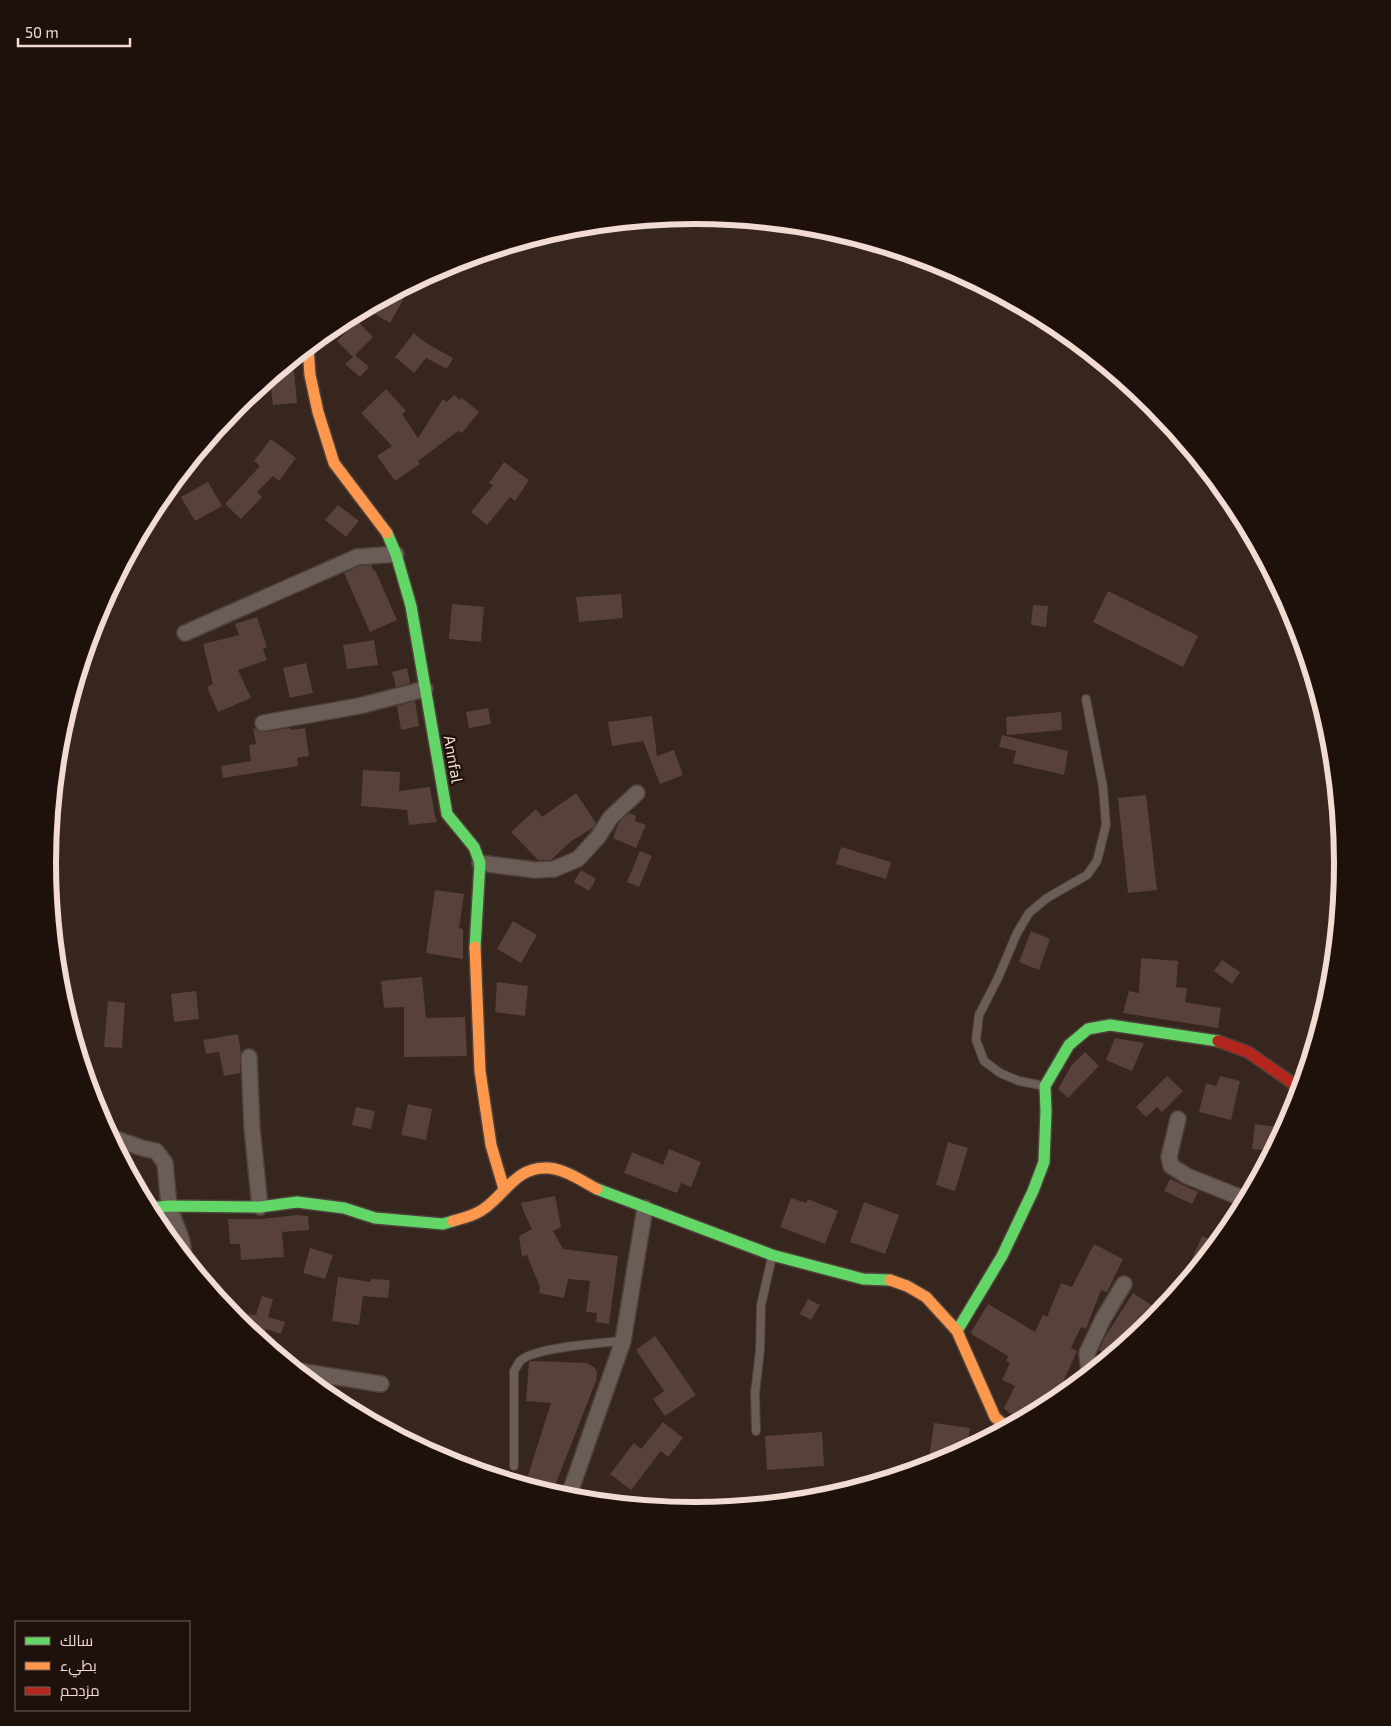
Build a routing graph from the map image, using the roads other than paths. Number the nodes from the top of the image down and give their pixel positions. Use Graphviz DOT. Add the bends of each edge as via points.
graph roads {
  1 [pos="309,354"];
  2 [pos="396,554"];
  3 [pos="185,633"];
  4 [pos="425,689"];
  5 [pos="1086,698"];
  6 [pos="263,723"];
  7 [pos="637,793"];
  8 [pos="480,863"];
  9 [pos="249,1057"];
  10 [pos="1295,1085"];
  11 [pos="1045,1086"];
  12 [pos="1178,1119"];
  13 [pos="119,1140"];
  14 [pos="504,1189"];
  15 [pos="1240,1197"];
  16 [pos="169,1206"];
  17 [pos="157,1207"];
  18 [pos="260,1207"];
  19 [pos="645,1208"];
  20 [pos="182,1244"];
  21 [pos="772,1256"];
  22 [pos="1124,1284"];
  23 [pos="957,1331"];
  24 [pos="623,1341"];
  25 [pos="1088,1367"];
  26 [pos="310,1373"];
  27 [pos="381,1384"];
  28 [pos="1002,1424"];
  29 [pos="756,1431"];
  30 [pos="514,1466"];
  31 [pos="571,1490"];
  1 -- 2 [label="street, Annfal" via="318,412 334,463 386,530"];
  2 -- 3 [label="street" via="357,558"];
  2 -- 4 [label="street, Annfal" via="411,606"];
  4 -- 6 [label="street" via="359,706"];
  4 -- 8 [label="street, Annfal" via="447,814 474,847"];
  5 -- 11 [label="lane" via="1106,825 1097,861 1087,875 1029,912 979,1015 976,1040 984,1061 1000,1073"];
  7 -- 8 [label="street" via="611,817 578,859 554,869 535,870"];
  8 -- 14 [label="street" via="474,939 480,1071 491,1144"];
  9 -- 18 [label="street"];
  10 -- 11 [label="street" via="1248,1052 1214,1040 1110,1025 1088,1029 1069,1045"];
  11 -- 23 [label="street" via="1044,1162 1002,1256"];
  12 -- 15 [label="street" via="1169,1157 1172,1166 1187,1176"];
  13 -- 16 [label="street" via="156,1151 165,1163"];
  14 -- 18 [label="street" via="485,1208 443,1224 375,1218 344,1208 297,1202"];
  14 -- 19 [label="street" via="516,1177 534,1169 548,1168 567,1173"];
  16 -- 17 [label="street"];
  16 -- 18 [label="street"];
  16 -- 20 [label="street"];
  19 -- 21 [label="street"];
  19 -- 24 [label="street"];
  21 -- 23 [label="street" via="863,1279 886,1279 908,1286 926,1297"];
  21 -- 29 [label="lane" via="761,1305 760,1350 754,1393"];
  22 -- 25 [label="street" via="1087,1353"];
  23 -- 28 [label="street" via="995,1417"];
  24 -- 30 [label="lane" via="573,1346 541,1352 521,1360 514,1371"];
  24 -- 31 [label="street"];
  26 -- 27 [label="street"];
}
